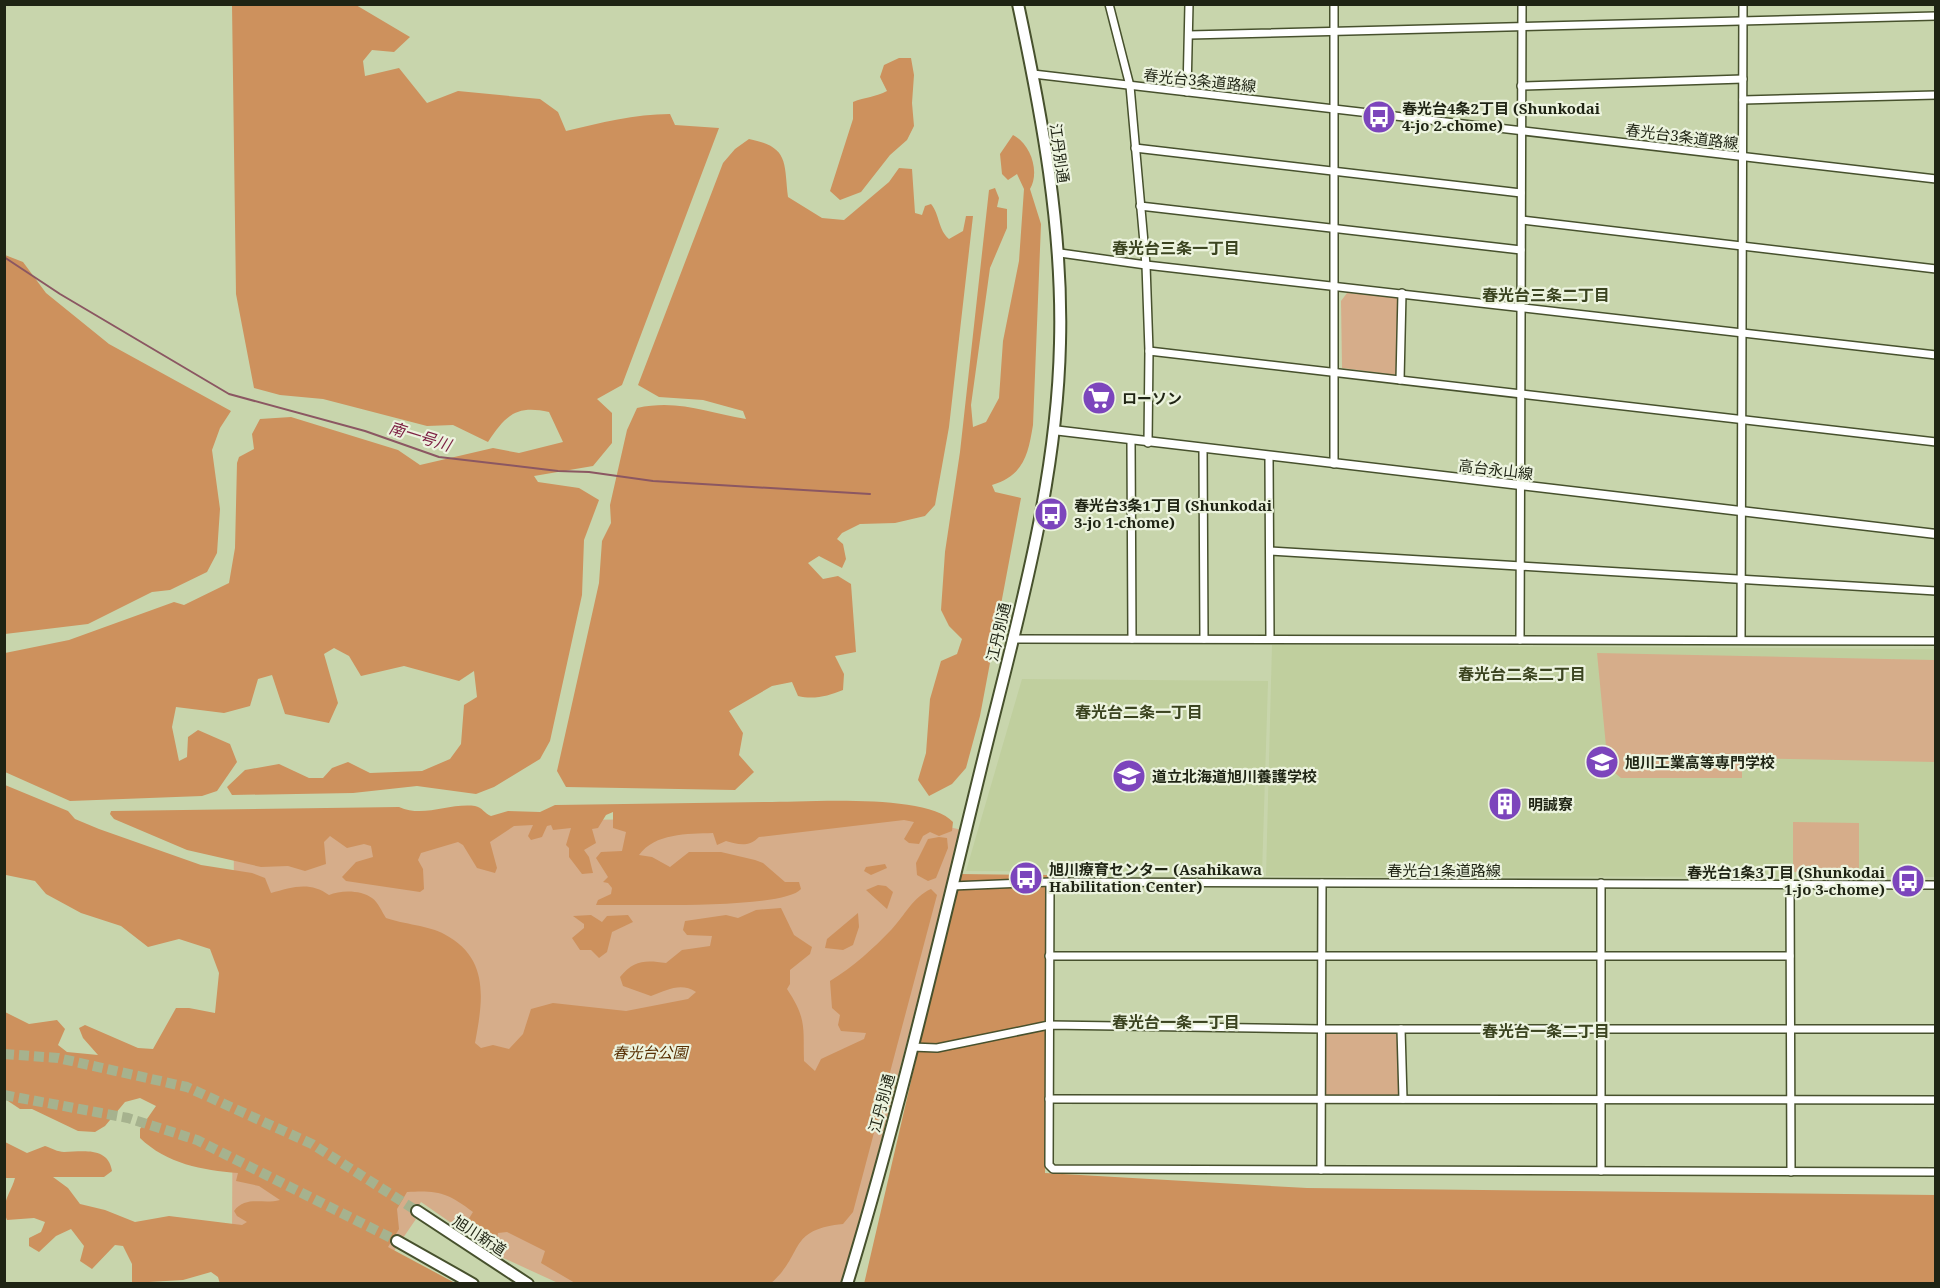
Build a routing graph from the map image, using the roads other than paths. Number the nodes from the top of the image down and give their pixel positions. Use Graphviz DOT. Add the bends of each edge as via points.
graph roads {
  1 [pos="1018,4"];
  2 [pos="1109,4"];
  3 [pos="1189,4"];
  4 [pos="1334,4"];
  5 [pos="1522,4"];
  6 [pos="1743,4"];
  7 [pos="1935,16"];
  8 [pos="1743,21"];
  9 [pos="1522,27"];
  10 [pos="1334,31"];
  11 [pos="1189,35"];
  12 [pos="1033,74"];
  13 [pos="1743,79"];
  14 [pos="1130,86"];
  15 [pos="1521,86"];
  16 [pos="1187,92"];
  17 [pos="1935,94"];
  18 [pos="1743,100"];
  19 [pos="1335,109"];
  20 [pos="1521,131"];
  21 [pos="1135,148"];
  22 [pos="1743,157"];
  23 [pos="1334,171"];
  24 [pos="1935,179"];
  25 [pos="1521,193"];
  26 [pos="1140,206"];
  27 [pos="1522,219"];
  28 [pos="1334,228"];
  29 [pos="1742,246"];
  30 [pos="1521,250"];
  31 [pos="1059,253"];
  32 [pos="1146,265"];
  33 [pos="1935,269"];
  34 [pos="1335,286"];
  35 [pos="1402,293"];
  36 [pos="1521,307"];
  37 [pos="1743,334"];
  38 [pos="1149,351"];
  39 [pos="1935,355"];
  40 [pos="1335,373"];
  41 [pos="1400,380"];
  42 [pos="1521,394"];
  43 [pos="1742,419"];
  44 [pos="1053,430"];
  45 [pos="1131,441"];
  46 [pos="1935,442"];
  47 [pos="1148,443"];
  48 [pos="1203,449"];
  49 [pos="1269,458"];
  50 [pos="1334,464"];
  51 [pos="1521,486"];
  52 [pos="1743,510"];
  53 [pos="1935,534"];
  54 [pos="1270,551"];
  55 [pos="1521,566"];
  56 [pos="1742,578"];
  57 [pos="1935,591"];
  58 [pos="1012,639"];
  59 [pos="1132,639"];
  60 [pos="1204,639"];
  61 [pos="1270,639"];
  62 [pos="1520,639"];
  63 [pos="1742,640"];
  64 [pos="1935,641"];
  65 [pos="1050,882"];
  66 [pos="1322,883"];
  67 [pos="1601,884"];
  68 [pos="1790,885"];
  69 [pos="1935,885"];
  70 [pos="952,886"];
  71 [pos="1049,956"];
  72 [pos="1323,956"];
  73 [pos="1602,956"];
  74 [pos="1790,956"];
  75 [pos="1049,1024"];
  76 [pos="1321,1029"];
  77 [pos="1401,1029"];
  78 [pos="1601,1029"];
  79 [pos="1790,1029"];
  80 [pos="1935,1029"];
  81 [pos="912,1047"];
  82 [pos="1049,1099"];
  83 [pos="1322,1099"];
  84 [pos="1403,1099"];
  85 [pos="1790,1099"];
  86 [pos="1600,1100"];
  87 [pos="1935,1100"];
  88 [pos="1322,1170"];
  89 [pos="1601,1171"];
  90 [pos="1791,1172"];
  91 [pos="1935,1172"];
  92 [pos="417,1210"];
  93 [pos="397,1241"];
  94 [pos="516,1275"];
  95 [pos="473,1284"];
  96 [pos="528,1284"];
  97 [pos="537,1284"];
  98 [pos="849,1284"];
  1 -- 12 [label="main road, 江丹別通"];
  2 -- 14 [label="street"];
  3 -- 11 [label="street"];
  4 -- 10 [label="street"];
  5 -- 9 [label="street"];
  6 -- 8 [label="street"];
  7 -- 8 [label="street"];
  8 -- 9 [label="street"];
  8 -- 13 [label="street"];
  9 -- 10 [label="street"];
  9 -- 15 [label="street"];
  10 -- 11 [label="street"];
  10 -- 19 [label="street"];
  11 -- 16 [label="street"];
  12 -- 14 [label="street, 春光台3条道路線"];
  12 -- 31 [label="main road, 江丹別通"];
  13 -- 15 [label="street"];
  13 -- 18 [label="street"];
  14 -- 16 [label="street, 春光台3条道路線"];
  14 -- 21 [label="street"];
  15 -- 20 [label="street"];
  16 -- 19 [label="street, 春光台3条道路線"];
  17 -- 18 [label="street"];
  18 -- 22 [label="street"];
  19 -- 20 [label="street, 春光台3条道路線"];
  19 -- 23 [label="street"];
  20 -- 22 [label="street, 春光台3条道路線"];
  20 -- 25 [label="street"];
  21 -- 23 [label="street"];
  21 -- 26 [label="street"];
  22 -- 24 [label="street, 春光台3条道路線"];
  22 -- 29 [label="street"];
  23 -- 25 [label="street"];
  23 -- 28 [label="street"];
  25 -- 27 [label="street"];
  26 -- 28 [label="street"];
  26 -- 32 [label="street"];
  27 -- 29 [label="street"];
  27 -- 30 [label="street"];
  28 -- 30 [label="street"];
  28 -- 34 [label="street"];
  29 -- 33 [label="street"];
  29 -- 37 [label="street"];
  30 -- 36 [label="street"];
  31 -- 32 [label="street"];
  31 -- 44 [label="main road, 江丹別通" via="1060,345"];
  32 -- 34 [label="street"];
  32 -- 38 [label="street"];
  34 -- 35 [label="street"];
  34 -- 40 [label="street"];
  35 -- 36 [label="street"];
  35 -- 41 [label="street"];
  36 -- 37 [label="street"];
  36 -- 42 [label="street"];
  37 -- 39 [label="street"];
  37 -- 43 [label="street"];
  38 -- 40 [label="street"];
  38 -- 47 [label="street"];
  40 -- 41 [label="street"];
  40 -- 50 [label="street"];
  41 -- 42 [label="street"];
  42 -- 43 [label="street"];
  42 -- 51 [label="street"];
  43 -- 46 [label="street"];
  43 -- 52 [label="street"];
  44 -- 45 [label="street, 高台永山線"];
  44 -- 58 [label="main road, 江丹別通" via="1044,505"];
  45 -- 47 [label="street, 高台永山線"];
  45 -- 59 [label="street"];
  47 -- 48 [label="street, 高台永山線"];
  48 -- 49 [label="street, 高台永山線"];
  48 -- 60 [label="street"];
  49 -- 50 [label="street, 高台永山線"];
  49 -- 54 [label="street"];
  50 -- 51 [label="street, 高台永山線"];
  51 -- 52 [label="street, 高台永山線"];
  51 -- 55 [label="street"];
  52 -- 53 [label="street, 高台永山線"];
  52 -- 56 [label="street"];
  54 -- 55 [label="street"];
  54 -- 61 [label="street"];
  55 -- 56 [label="street"];
  55 -- 62 [label="street"];
  56 -- 57 [label="street"];
  56 -- 63 [label="street"];
  58 -- 59 [label="street"];
  58 -- 70 [label="main road, 江丹別通"];
  59 -- 60 [label="street"];
  60 -- 61 [label="street"];
  61 -- 62 [label="street"];
  62 -- 63 [label="street"];
  63 -- 64 [label="street"];
  65 -- 66 [label="street, 春光台1条道路線"];
  65 -- 70 [label="street, 春光台1条道路線"];
  65 -- 71 [label="street"];
  66 -- 67 [label="street, 春光台1条道路線"];
  66 -- 72 [label="street"];
  67 -- 68 [label="street, 春光台1条道路線"];
  67 -- 73 [label="street"];
  68 -- 69 [label="street, 春光台1条道路線"];
  68 -- 74 [label="street"];
  70 -- 81 [label="main road, 江丹別通"];
  71 -- 72 [label="street"];
  71 -- 75 [label="street"];
  72 -- 73 [label="street"];
  72 -- 76 [label="street"];
  73 -- 74 [label="street"];
  73 -- 78 [label="street"];
  74 -- 79 [label="street"];
  75 -- 76 [label="street"];
  75 -- 81 [label="street" via="937,1048"];
  75 -- 82 [label="street"];
  76 -- 77 [label="street"];
  76 -- 83 [label="street"];
  77 -- 78 [label="street"];
  77 -- 84 [label="street"];
  78 -- 79 [label="street"];
  78 -- 86 [label="street"];
  79 -- 80 [label="street"];
  79 -- 85 [label="street"];
  81 -- 98 [label="main road, 江丹別通"];
  82 -- 83 [label="street"];
  82 -- 88 [label="street" via="1048,1165 1053,1169"];
  83 -- 84 [label="street"];
  83 -- 88 [label="street"];
  84 -- 86 [label="street"];
  85 -- 86 [label="street"];
  85 -- 87 [label="street"];
  85 -- 90 [label="street"];
  86 -- 89 [label="street"];
  88 -- 89 [label="street"];
  89 -- 90 [label="street"];
  90 -- 91 [label="street"];
  92 -- 94 [label="main road, 旭川新道"];
  93 -- 95 [label="main road"];
  94 -- 96 [label="main road, 旭川新道"];
  94 -- 97 [label="main road"];
}
